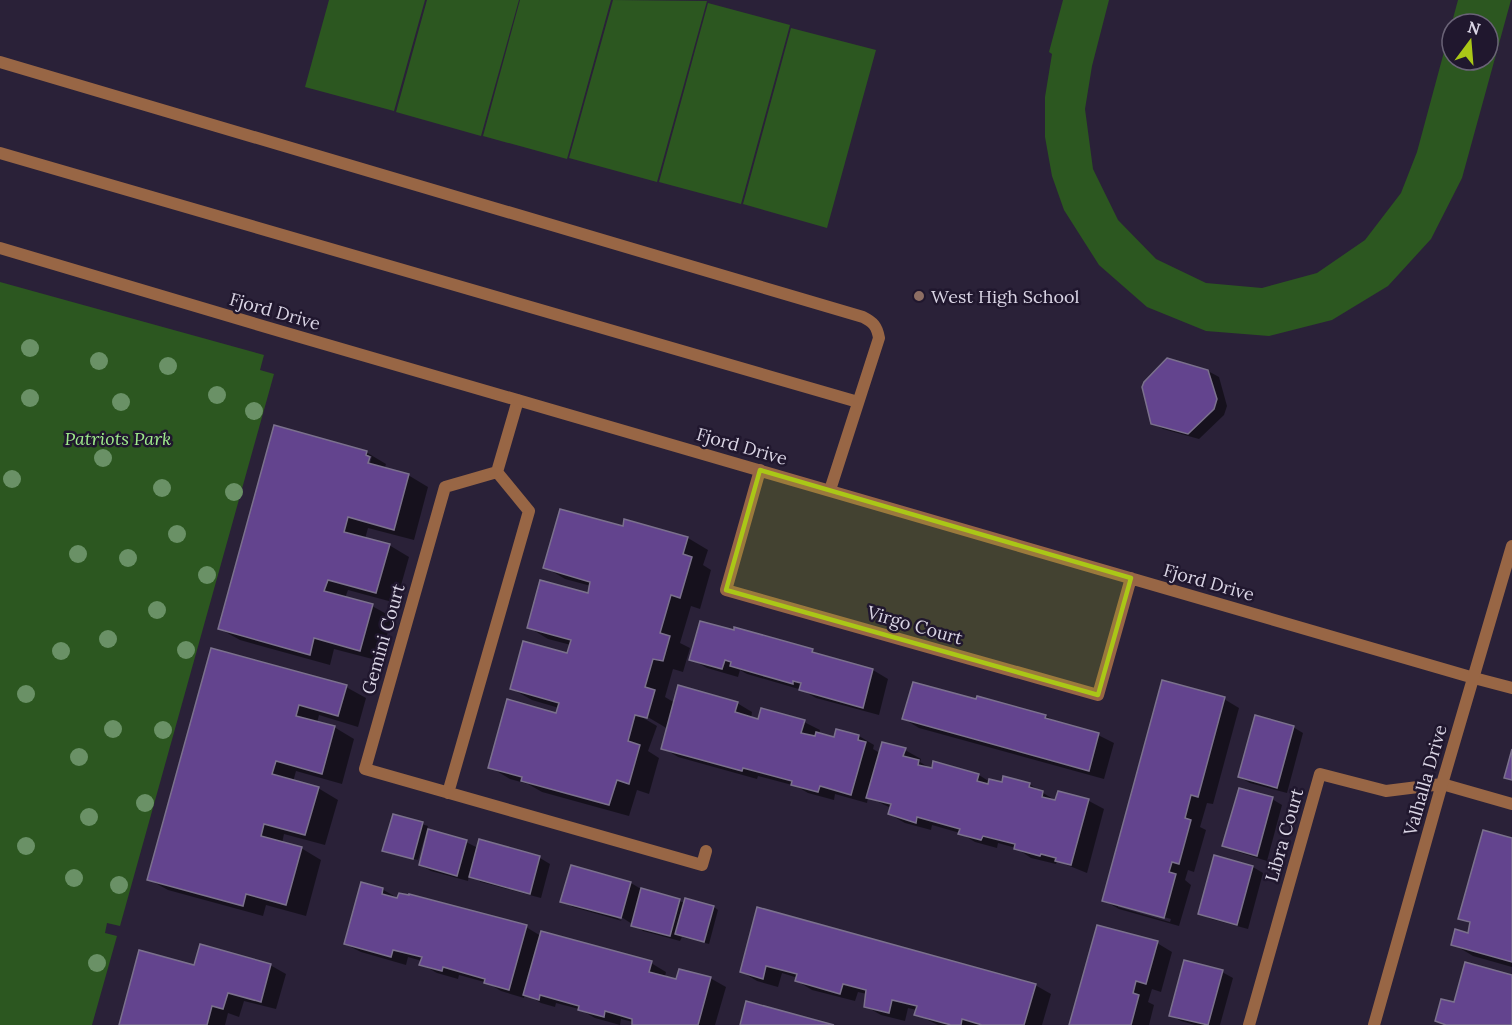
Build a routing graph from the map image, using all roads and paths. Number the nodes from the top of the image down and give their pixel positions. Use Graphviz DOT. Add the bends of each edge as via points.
graph roads {
  1 [pos="0,62"];
  2 [pos="0,153"];
  3 [pos="0,248"];
  4 [pos="518,400"];
  5 [pos="858,402"];
  6 [pos="760,470"];
  7 [pos="497,472"];
  8 [pos="830,490"];
  9 [pos="1512,546"];
  10 [pos="1509,569"];
  11 [pos="1131,578"];
  12 [pos="1474,678"];
  13 [pos="1512,688"];
  14 [pos="1442,784"];
  15 [pos="448,793"];
  16 [pos="1512,804"];
  17 [pos="706,851"];
  18 [pos="1249,1025"];
  19 [pos="1374,1025"];
  1 -- 5 [label="street" via="863,316 877,328 879,338"];
  2 -- 5 [label="street"];
  3 -- 4 [label="street, Fjord Drive"];
  4 -- 6 [label="street, Fjord Drive"];
  4 -- 7 [label="street"];
  5 -- 8 [label="street"];
  6 -- 8 [label="street, Fjord Drive"];
  6 -- 11 [label="street, Virgo Court" via="726,590 736,593 1098,695"];
  7 -- 15 [label="street" via="529,511"];
  7 -- 15 [label="street, Gemini Court" via="445,487 365,769"];
  8 -- 11 [label="street, Fjord Drive"];
  9 -- 10 [label="street, Valhalla Drive"];
  10 -- 12 [label="street, Valhalla Drive"];
  11 -- 12 [label="street, Fjord Drive"];
  12 -- 13 [label="street, Fjord Drive"];
  12 -- 14 [label="street, Valhalla Drive"];
  14 -- 16 [label="street"];
  14 -- 18 [label="street, Libra Court" via="1386,791 1320,774"];
  14 -- 19 [label="street, Valhalla Drive"];
  15 -- 17 [label="street, Gemini Court" via="702,865"];
}
